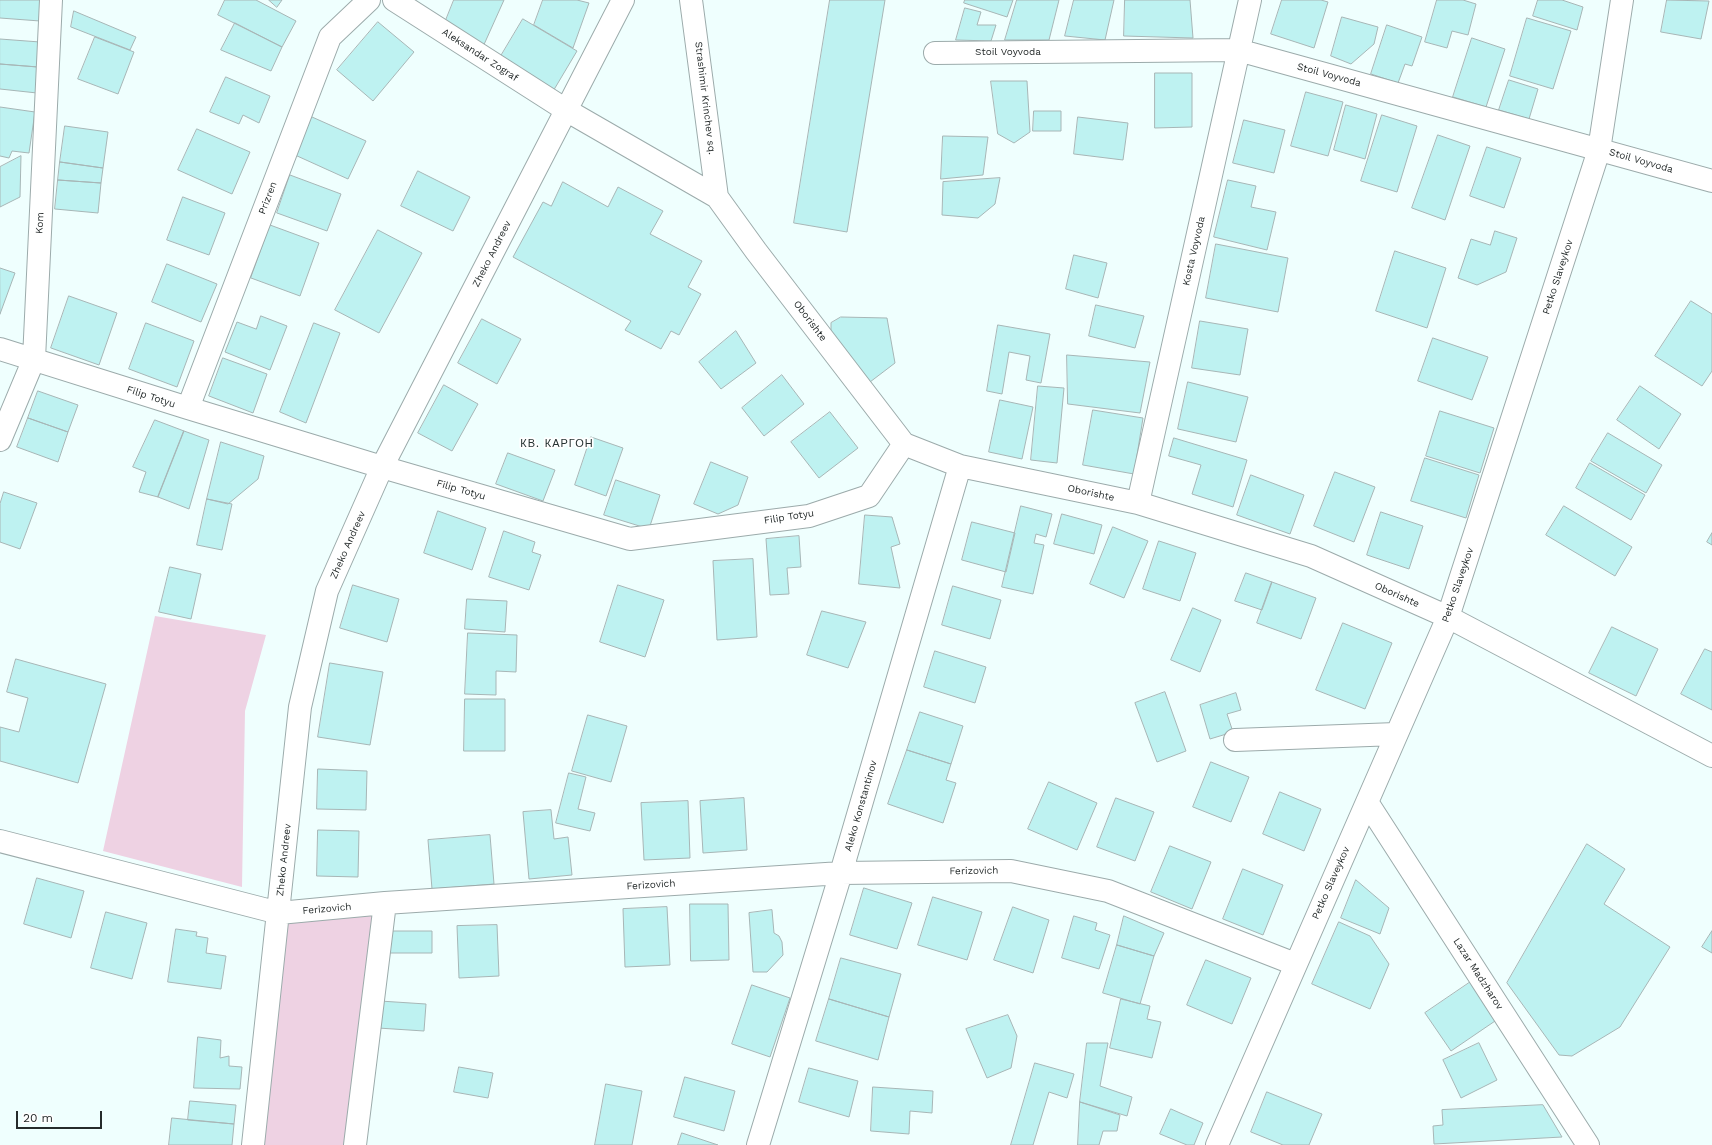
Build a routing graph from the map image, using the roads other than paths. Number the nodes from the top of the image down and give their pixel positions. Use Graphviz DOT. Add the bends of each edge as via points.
graph roads {
  1 [pos="51,0"];
  2 [pos="369,0"];
  3 [pos="394,0"];
  4 [pos="623,0"];
  5 [pos="691,0"];
  6 [pos="1250,0"];
  7 [pos="1622,0"];
  8 [pos="1238,50"];
  9 [pos="935,53"];
  10 [pos="566,110"];
  11 [pos="1599,150"];
  12 [pos="1712,181"];
  13 [pos="717,197"];
  14 [pos="0,348"];
  15 [pos="34,359"];
  16 [pos="188,408"];
  17 [pos="0,440"];
  18 [pos="904,444"];
  19 [pos="960,466"];
  20 [pos="382,468"];
  21 [pos="1138,503"];
  22 [pos="1448,617"];
  23 [pos="1396,734"];
  24 [pos="1235,740"];
  25 [pos="1712,756"];
  26 [pos="1367,802"];
  27 [pos="0,841"];
  28 [pos="841,873"];
  29 [pos="384,903"];
  30 [pos="279,913"];
  31 [pos="1296,964"];
  32 [pos="253,1145"];
  33 [pos="355,1145"];
  34 [pos="758,1145"];
  35 [pos="1218,1145"];
  36 [pos="1588,1145"];
  1 -- 15 [label="street, Kom"];
  2 -- 16 [label="street, Prizren" via="330,37"];
  3 -- 10 [label="street, Aleksandar Zograf"];
  4 -- 10 [label="street, Zheko Andreev"];
  5 -- 13 [label="street, Strashimir Krinchev sq."];
  6 -- 8 [label="street, Kosta Voyvoda"];
  7 -- 11 [label="street, Petko Slaveykov"];
  8 -- 9 [label="street, Stoil Voyvoda"];
  8 -- 11 [label="street, Stoil Voyvoda"];
  8 -- 21 [label="street, Kosta Voyvoda"];
  10 -- 13 [label="street, Oborishte"];
  10 -- 20 [label="street, Zheko Andreev"];
  11 -- 12 [label="street, Stoil Voyvoda"];
  11 -- 22 [label="street, Petko Slaveykov"];
  13 -- 18 [label="street, Oborishte"];
  14 -- 15 [label="street, Filip Totyu"];
  15 -- 16 [label="street, Filip Totyu"];
  15 -- 17 [label="street, Kom"];
  16 -- 20 [label="street, Filip Totyu"];
  18 -- 19 [label="street, Oborishte"];
  18 -- 20 [label="street, Filip Totyu" via="869,496 809,516 630,539"];
  19 -- 21 [label="street, Oborishte"];
  19 -- 28 [label="street, Aleko Konstantinov"];
  20 -- 30 [label="street, Zheko Andreev" via="327,591 300,707"];
  21 -- 22 [label="street, Oborishte" via="1311,556"];
  22 -- 23 [label="street, Petko Slaveykov"];
  22 -- 25 [label="street, Oborishte"];
  23 -- 24 [label="street"];
  23 -- 26 [label="street, Petko Slaveykov"];
  26 -- 31 [label="street, Petko Slaveykov"];
  26 -- 36 [label="street, Lazar Madzharov"];
  27 -- 30 [label="street, Ferizovich"];
  28 -- 29 [label="street, Ferizovich"];
  28 -- 31 [label="street, Ferizovich" via="1011,871 1108,891"];
  28 -- 34 [label="street, Aleko Konstantinov"];
  29 -- 30 [label="street, Ferizovich"];
  29 -- 33 [label="street"];
  30 -- 32 [label="street, Zheko Andreev"];
  31 -- 35 [label="street, Petko Slaveykov"];
}
